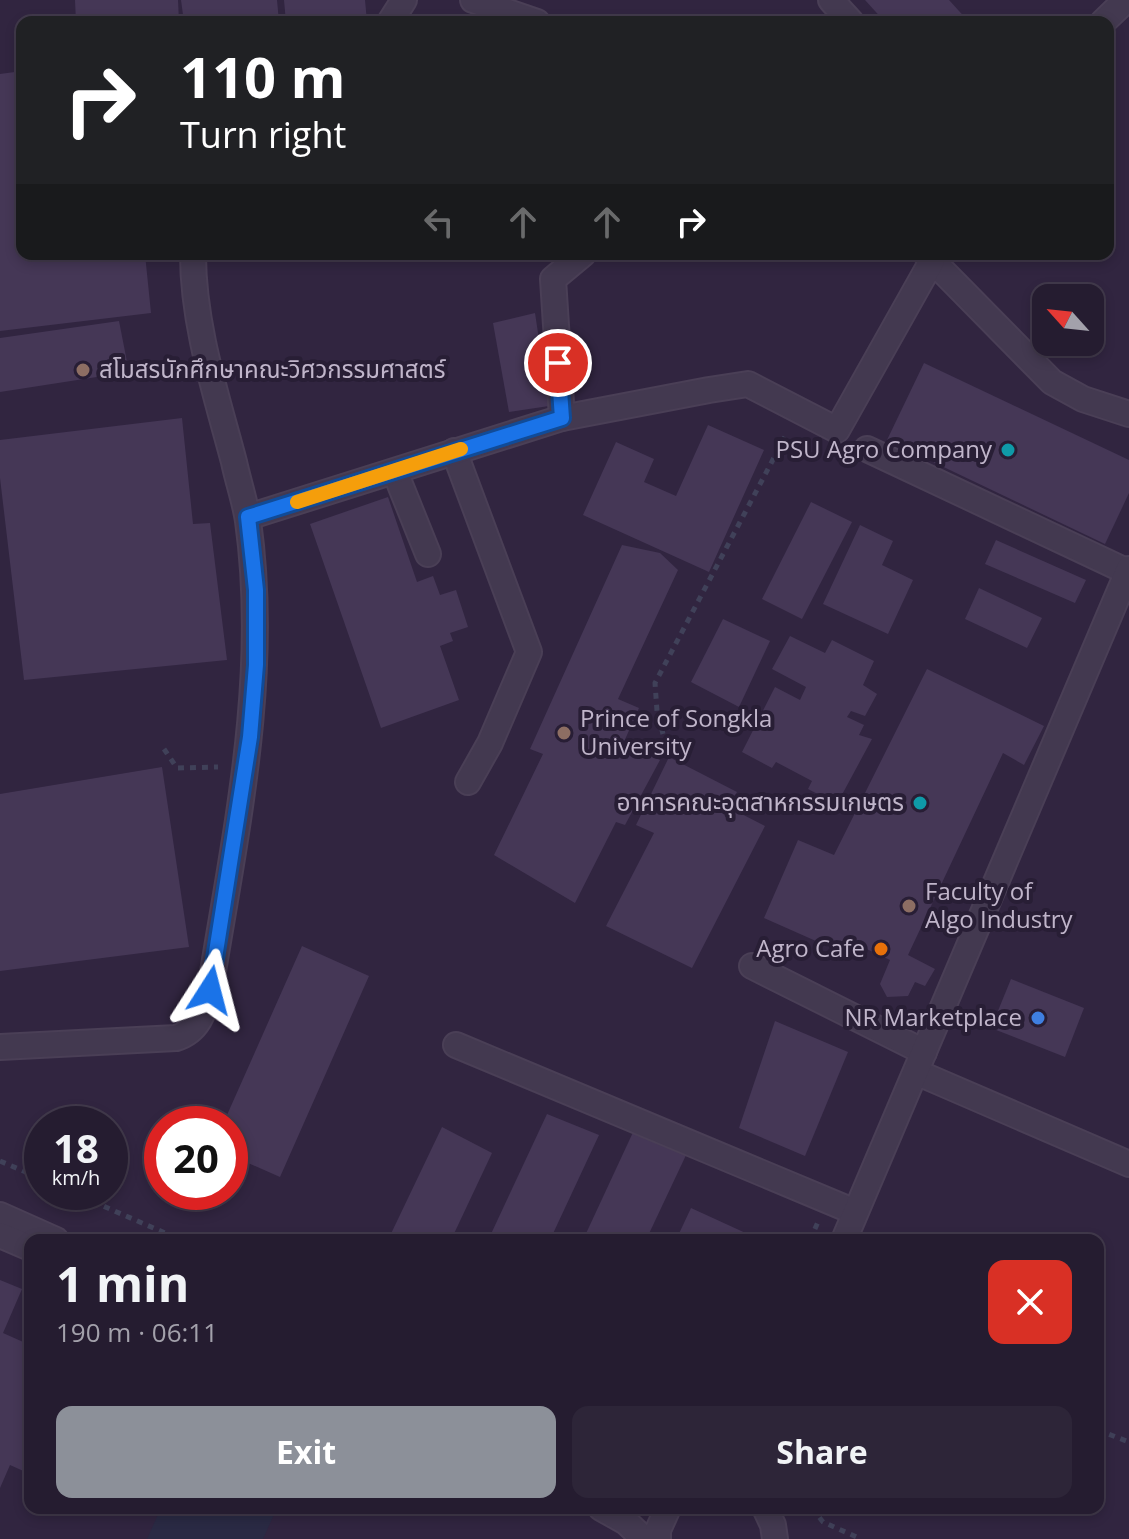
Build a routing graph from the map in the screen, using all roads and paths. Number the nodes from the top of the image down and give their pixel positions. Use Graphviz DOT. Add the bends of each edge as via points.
graph roads {
  1 [pos="473,0"];
  2 [pos="831,0"];
  3 [pos="1126,0"];
  4 [pos="520,16"];
  5 [pos="846,16"];
  6 [pos="1109,16"];
  7 [pos="193,260"];
  8 [pos="576,260"];
  9 [pos="928,260"];
  10 [pos="931,260"];
  11 [pos="799,410"];
  12 [pos="1129,414"];
  13 [pos="562,418"];
  14 [pos="867,449"];
  15 [pos="454,451"];
  16 [pos="395,472"];
  17 [pos="248,517"];
  18 [pos="428,554"];
  19 [pos="1128,570"];
  20 [pos="663,734"];
  21 [pos="164,749"];
  22 [pos="223,768"];
  23 [pos="468,782"];
  24 [pos="752,966"];
  25 [pos="456,1045"];
  26 [pos="0,1047"];
  27 [pos="920,1062"];
  28 [pos="0,1161"];
  29 [pos="1129,1164"];
  30 [pos="24,1171"];
  31 [pos="112,1210"];
  32 [pos="855,1212"];
  33 [pos="0,1215"];
  34 [pos="43,1234"];
  35 [pos="167,1234"];
  36 [pos="846,1234"];
  37 [pos="0,1235"];
  38 [pos="24,1245"];
  39 [pos="1104,1432"];
  40 [pos="1129,1442"];
  41 [pos="612,1514"];
  42 [pos="665,1514"];
  43 [pos="768,1514"];
  44 [pos="817,1514"];
  45 [pos="777,1538"];
  46 [pos="644,1539"];
  47 [pos="658,1539"];
  48 [pos="861,1539"];
  1 -- 4 [label="street"];
  2 -- 5 [label="street"];
  3 -- 6 [label="street"];
  7 -- 17 [label="street" via="194,296 206,353"];
  8 -- 13 [label="street" via="553,279"];
  9 -- 11 [label="street" via="837,430"];
  10 -- 12 [label="street" via="1052,382"];
  11 -- 13 [label="street" via="748,384"];
  11 -- 20 [label="path" via="655,683"];
  13 -- 15 [label="street"];
  14 -- 19 [label="street"];
  15 -- 16 [label="street"];
  15 -- 23 [label="street" via="529,652"];
  16 -- 17 [label="street"];
  16 -- 18 [label="street"];
  17 -- 26 [label="street" via="256,590 250,737 202,1016 191,1031 167,1041"];
  19 -- 27 [label="street"];
  21 -- 22 [label="path" via="177,768"];
  24 -- 27 [label="street"];
  25 -- 32 [label="street"];
  27 -- 29 [label="street"];
  27 -- 32 [label="street"];
  28 -- 30 [label="path"];
  31 -- 35 [label="path"];
  32 -- 36 [label="street"];
  33 -- 34 [label="street"];
  37 -- 38 [label="street"];
  39 -- 40 [label="path"];
  41 -- 46 [label="street"];
  42 -- 47 [label="street"];
  43 -- 45 [label="street"];
  44 -- 48 [label="path"];
}
